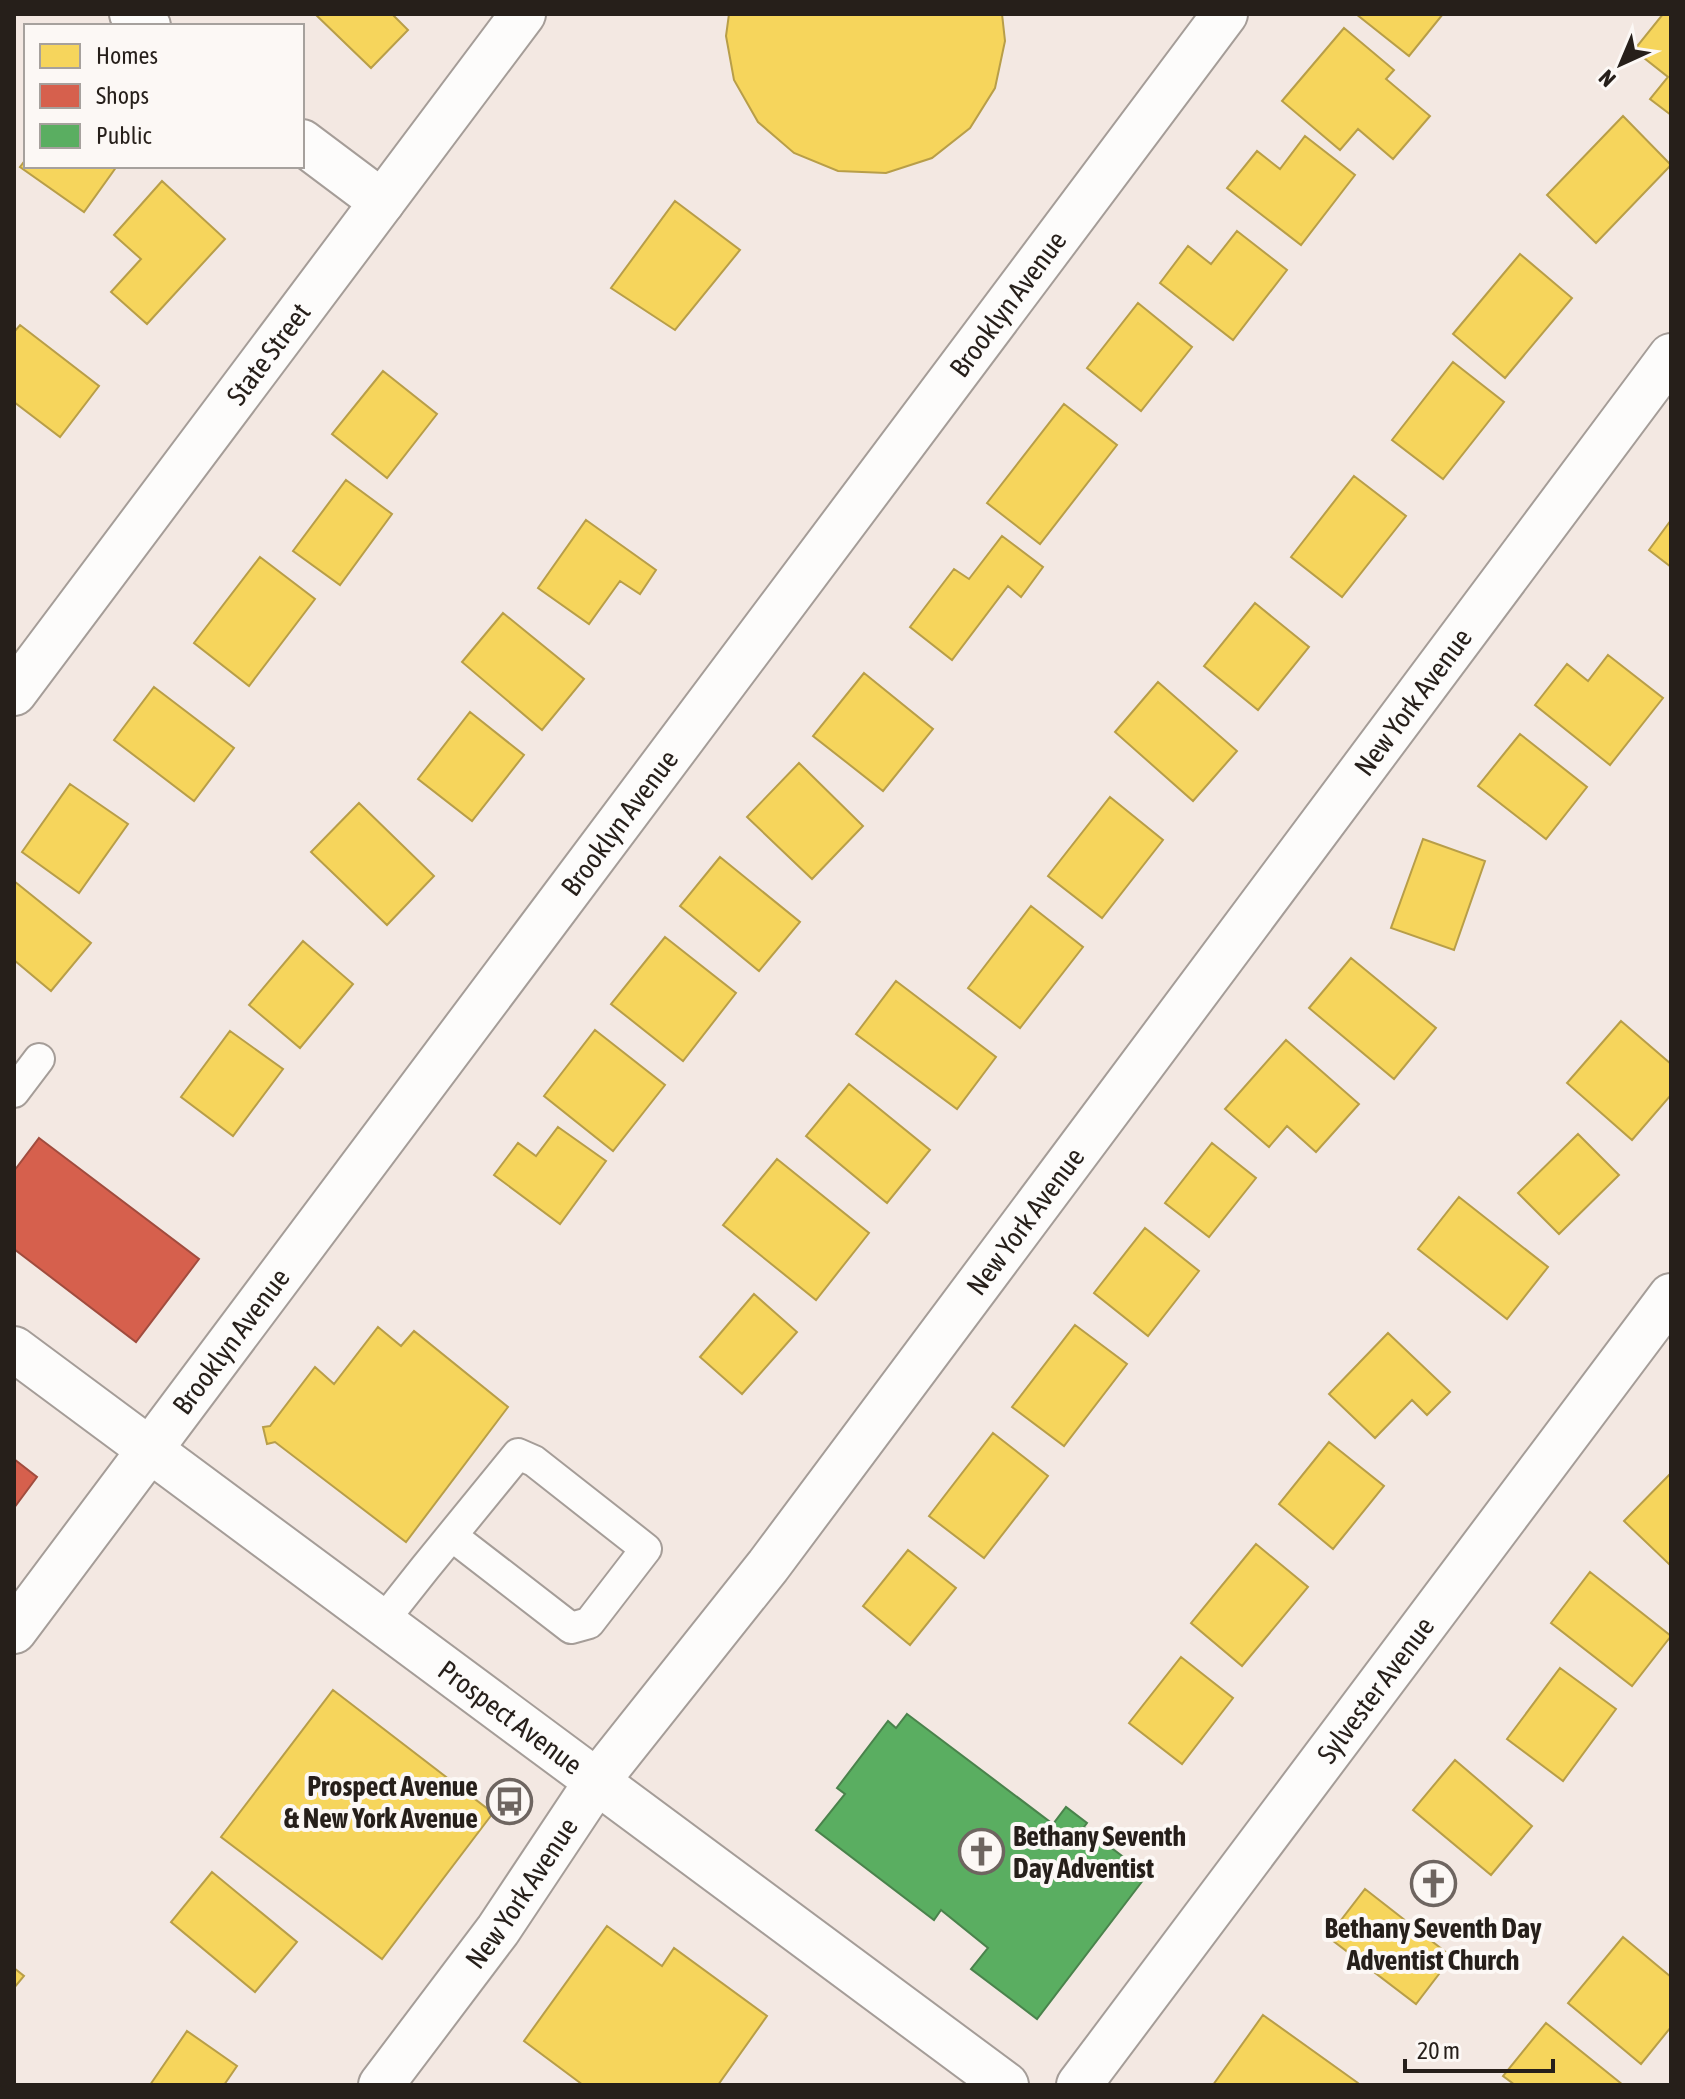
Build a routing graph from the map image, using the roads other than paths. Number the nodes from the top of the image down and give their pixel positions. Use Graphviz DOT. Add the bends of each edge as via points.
graph roads {
  1 [pos="523,14"];
  2 [pos="1225,14"];
  3 [pos="304,144"];
  4 [pos="382,202"];
  5 [pos="1671,356"];
  6 [pos="14,693"];
  7 [pos="39,1059"];
  8 [pos="14,1092"];
  9 [pos="1671,1296"];
  10 [pos="14,1349"];
  11 [pos="150,1449"];
  12 [pos="452,1536"];
  13 [pos="17,1621"];
  14 [pos="383,1621"];
  15 [pos="597,1781"];
  16 [pos="381,2085"];
  17 [pos="1006,2085"];
  18 [pos="1079,2085"];
  1 -- 4 [label="street, State Street"];
  2 -- 11 [label="street, Brooklyn Avenue"];
  3 -- 4 [label="street"];
  4 -- 6 [label="street, State Street"];
  5 -- 15 [label="street, New York Avenue" via="768,1566"];
  7 -- 8 [label="lane"];
  9 -- 18 [label="street, Sylvester Avenue"];
  10 -- 11 [label="street, Prospect Avenue"];
  11 -- 13 [label="street, Brooklyn Avenue"];
  11 -- 14 [label="street, Prospect Avenue"];
  12 -- 12 [label="lane" via="518,1454 646,1549 589,1623 571,1628"];
  12 -- 14 [label="lane"];
  14 -- 15 [label="street, Prospect Avenue"];
  15 -- 16 [label="street, New York Avenue" via="498,1930"];
  15 -- 17 [label="street, Prospect Avenue"];
}
